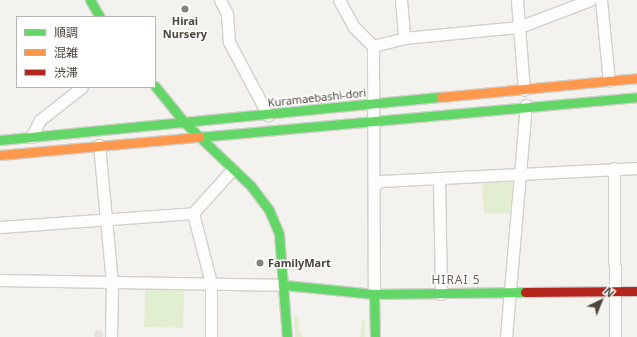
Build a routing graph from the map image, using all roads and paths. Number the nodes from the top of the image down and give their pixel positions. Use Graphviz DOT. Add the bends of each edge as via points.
graph roads {
  1 [pos="90,0"];
  2 [pos="220,0"];
  3 [pos="339,0"];
  4 [pos="401,0"];
  5 [pos="517,0"];
  6 [pos="590,0"];
  7 [pos="601,0"];
  8 [pos="575,3"];
  9 [pos="99,16"];
  10 [pos="519,27"];
  11 [pos="404,38"];
  12 [pos="373,46"];
  13 [pos="637,78"];
  14 [pos="609,80"];
  15 [pos="156,87"];
  16 [pos="81,88"];
  17 [pos="524,90"];
  18 [pos="637,96"];
  19 [pos="372,105"];
  20 [pos="526,105"];
  21 [pos="268,115"];
  22 [pos="372,120"];
  23 [pos="185,123"];
  24 [pos="196,135"];
  25 [pos="31,137"];
  26 [pos="0,140"];
  27 [pos="99,145"];
  28 [pos="0,155"];
  29 [pos="614,168"];
  30 [pos="637,168"];
  31 [pos="232,170"];
  32 [pos="519,174"];
  33 [pos="439,178"];
  34 [pos="374,185"];
  35 [pos="193,214"];
  36 [pos="106,219"];
  37 [pos="0,227"];
  38 [pos="0,280"];
  39 [pos="112,282"];
  40 [pos="211,283"];
  41 [pos="285,285"];
  42 [pos="637,291"];
  43 [pos="615,292"];
  44 [pos="374,294"];
  45 [pos="441,294"];
  46 [pos="510,294"];
  47 [pos="111,337"];
  48 [pos="212,337"];
  49 [pos="287,337"];
  50 [pos="375,337"];
  51 [pos="506,337"];
  52 [pos="615,337"];
  1 -- 9 [label="main road"];
  2 -- 21 [label="street" via="227,14 229,42"];
  3 -- 12 [label="street" via="354,27"];
  4 -- 11 [label="street"];
  5 -- 10 [label="street"];
  6 -- 8 [label="street"];
  7 -- 14 [label="street"];
  8 -- 10 [label="street"];
  10 -- 11 [label="street"];
  10 -- 17 [label="street"];
  11 -- 12 [label="street"];
  12 -- 19 [label="street"];
  13 -- 14 [label="main road, Kuramaebashi-dori"];
  14 -- 17 [label="main road, Kuramaebashi-dori"];
  15 -- 23 [label="main road"];
  16 -- 25 [label="street" via="40,120"];
  17 -- 19 [label="main road, Kuramaebashi-dori"];
  18 -- 20 [label="main road"];
  19 -- 21 [label="main road, Kuramaebashi-dori"];
  19 -- 22 [label="street"];
  20 -- 22 [label="main road"];
  20 -- 32 [label="street"];
  21 -- 23 [label="main road, Kuramaebashi-dori"];
  22 -- 24 [label="main road"];
  22 -- 34 [label="street"];
  23 -- 24 [label="main road"];
  23 -- 25 [label="main road, Kuramaebashi-dori"];
  24 -- 27 [label="main road"];
  24 -- 31 [label="main road"];
  25 -- 26 [label="main road, Kuramaebashi-dori"];
  27 -- 28 [label="main road"];
  27 -- 36 [label="street"];
  29 -- 30 [label="street"];
  29 -- 32 [label="street"];
  29 -- 43 [label="street"];
  31 -- 35 [label="street"];
  31 -- 41 [label="main road" via="260,196 272,216 279,234"];
  32 -- 33 [label="street"];
  32 -- 46 [label="street"];
  33 -- 34 [label="street" via="382,181"];
  33 -- 45 [label="street"];
  34 -- 44 [label="street"];
  35 -- 36 [label="street"];
  35 -- 40 [label="street"];
  36 -- 37 [label="street"];
  36 -- 39 [label="street"];
  38 -- 39 [label="street"];
  39 -- 40 [label="street"];
  39 -- 47 [label="street"];
  40 -- 41 [label="street"];
  40 -- 48 [label="street"];
  41 -- 44 [label="main road"];
  41 -- 49 [label="main road"];
  42 -- 43 [label="main road"];
  43 -- 46 [label="main road"];
  43 -- 52 [label="street"];
  44 -- 45 [label="main road"];
  44 -- 50 [label="main road"];
  45 -- 46 [label="main road"];
  46 -- 51 [label="street"];
}
